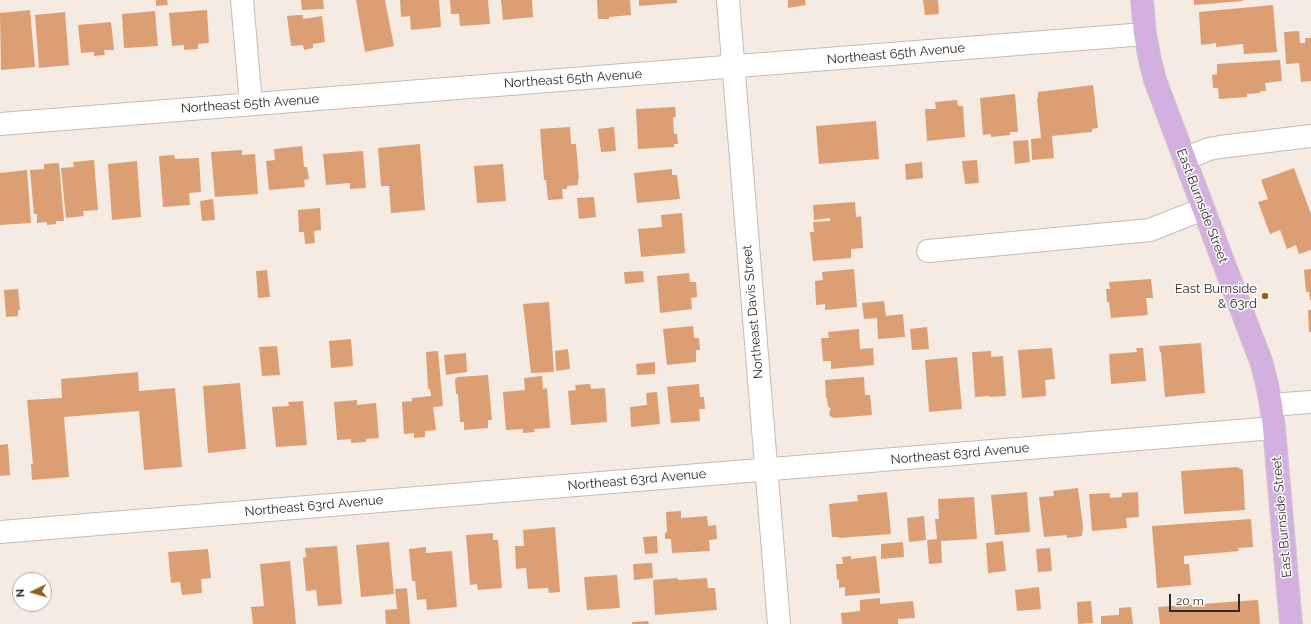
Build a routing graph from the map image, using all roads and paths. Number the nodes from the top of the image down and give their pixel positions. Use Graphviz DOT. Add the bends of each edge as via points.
graph roads {
  1 [pos="242,0"];
  2 [pos="728,0"];
  3 [pos="1142,0"];
  4 [pos="1145,34"];
  5 [pos="733,67"];
  6 [pos="251,104"];
  7 [pos="0,124"];
  8 [pos="1311,136"];
  9 [pos="1184,159"];
  10 [pos="1203,209"];
  11 [pos="928,251"];
  12 [pos="1311,402"];
  13 [pos="1271,405"];
  14 [pos="1274,428"];
  15 [pos="766,470"];
  16 [pos="0,532"];
  17 [pos="779,624"];
  18 [pos="1291,624"];
  1 -- 6 [label="street"];
  2 -- 5 [label="street, Northeast Davis Street"];
  3 -- 4 [label="main road, East Burnside Street"];
  4 -- 5 [label="street, Northeast 65th Avenue"];
  4 -- 9 [label="main road, East Burnside Street" via="1155,80"];
  5 -- 6 [label="street, Northeast 65th Avenue"];
  5 -- 15 [label="street, Northeast Davis Street"];
  6 -- 7 [label="street, Northeast 65th Avenue"];
  8 -- 9 [label="street" via="1220,147"];
  9 -- 10 [label="main road, East Burnside Street"];
  10 -- 11 [label="street" via="1150,230"];
  10 -- 13 [label="main road, East Burnside Street" via="1261,361"];
  12 -- 13 [label="street"];
  13 -- 14 [label="main road, East Burnside Street"];
  14 -- 15 [label="street, Northeast 63rd Avenue"];
  14 -- 18 [label="main road, East Burnside Street"];
  15 -- 16 [label="street, Northeast 63rd Avenue"];
  15 -- 17 [label="street, Northeast Davis Street"];
}
